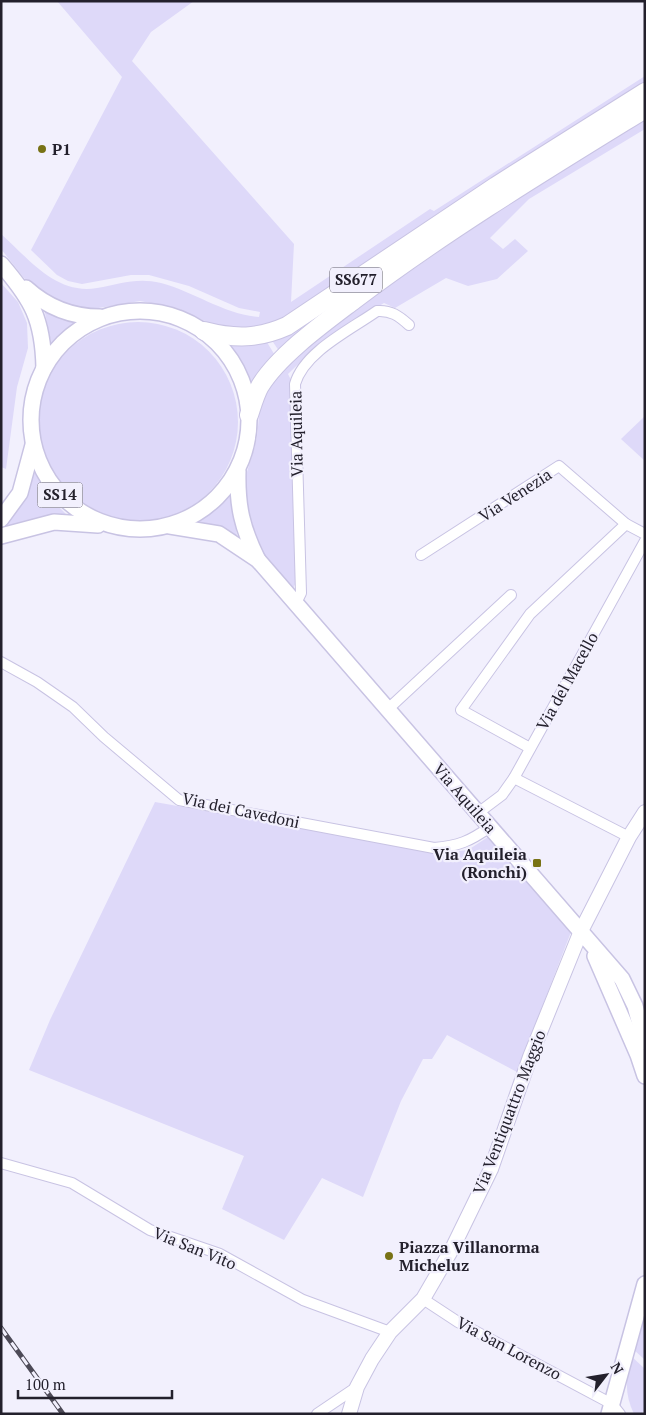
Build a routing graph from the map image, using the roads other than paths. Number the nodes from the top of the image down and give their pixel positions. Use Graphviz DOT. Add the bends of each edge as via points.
graph roads {
  1 [pos="645,92"];
  2 [pos="645,109"];
  3 [pos="3,266"];
  4 [pos="103,317"];
  5 [pos="409,325"];
  6 [pos="204,331"];
  7 [pos="44,368"];
  8 [pos="249,415"];
  9 [pos="33,446"];
  10 [pos="238,470"];
  11 [pos="1,519"];
  12 [pos="626,524"];
  13 [pos="108,526"];
  14 [pos="170,526"];
  15 [pos="645,534"];
  16 [pos="1,536"];
  17 [pos="645,541"];
  18 [pos="422,555"];
  19 [pos="258,560"];
  20 [pos="512,595"];
  21 [pos="296,603"];
  22 [pos="1,662"];
  23 [pos="388,709"];
  24 [pos="530,748"];
  25 [pos="514,778"];
  26 [pos="645,812"];
  27 [pos="478,813"];
  28 [pos="490,827"];
  29 [pos="629,837"];
  30 [pos="581,931"];
  31 [pos="596,958"];
  32 [pos="638,1002"];
  33 [pos="645,1042"];
  34 [pos="645,1076"];
  35 [pos="1,1163"];
  36 [pos="645,1284"];
  37 [pos="423,1299"];
  38 [pos="390,1332"];
  39 [pos="357,1387"];
  40 [pos="614,1411"];
  41 [pos="317,1414"];
  42 [pos="349,1414"];
  1 -- 6 [label="highway, SS677" via="496,186 287,326 267,335 247,338"];
  2 -- 8 [label="highway, SS677" via="449,233 340,310 274,369 260,387"];
  3 -- 4 [label="main road, SS14" via="34,295 63,312"];
  3 -- 7 [label="main road, SS14" via="31,301 44,343"];
  4 -- 6 [label="main road, SS14" via="122,312 152,312 186,321"];
  4 -- 7 [label="main road, SS14" via="74,333 55,350"];
  5 -- 21 [label="street, Via Aquileia" via="396,314 377,311 314,355 298,373 295,384 301,593"];
  6 -- 8 [label="main road, SS14" via="234,363 243,382"];
  7 -- 9 [label="main road, SS14" via="31,406"];
  8 -- 10 [label="main road, SS14" via="246,450"];
  9 -- 11 [label="main road" via="20,493"];
  9 -- 13 [label="main road, SS14" via="46,477 69,504"];
  10 -- 14 [label="main road, SS14" via="212,504"];
  10 -- 19 [label="main road, Via Aquileia / SS14" via="239,510 245,534"];
  12 -- 15 [label="street, Via Venezia"];
  12 -- 18 [label="street, Via Venezia" via="559,466"];
  12 -- 24 [label="street" via="530,614 461,710"];
  13 -- 14 [label="main road, SS14" via="151,530"];
  13 -- 16 [label="main road" via="54,522"];
  14 -- 19 [label="main road, Via Aquileia / SS14" via="219,534"];
  17 -- 24 [label="street, Via del Macello"];
  19 -- 21 [label="main road, Via Aquileia / SS14"];
  20 -- 23 [label="street"];
  21 -- 23 [label="main road, Via Aquileia"];
  22 -- 28 [label="street, Via dei Cavedoni" via="73,707 179,800 434,848 456,846 474,839"];
  23 -- 27 [label="main road, Via Aquileia"];
  24 -- 25 [label="street, Via del Macello"];
  25 -- 27 [label="street, Via del Macello" via="502,796"];
  25 -- 29 [label="street"];
  26 -- 29 [label="street, Via Ventiquattro Maggio"];
  27 -- 28 [label="main road, Via Aquileia"];
  28 -- 30 [label="main road, Via Aquileia"];
  29 -- 30 [label="street, Via Ventiquattro Maggio"];
  30 -- 31 [label="main road"];
  30 -- 32 [label="main road"];
  30 -- 37 [label="street, Via Ventiquattro Maggio" via="530,1057 491,1169 452,1249"];
  31 -- 32 [label="street" via="623,993"];
  31 -- 34 [label="main road"];
  32 -- 33 [label="main road"];
  35 -- 38 [label="street, Via San Vito" via="72,1183 150,1230 220,1254 303,1300"];
  36 -- 40 [label="main road"];
  37 -- 38 [label="street, Via Ventiquattro Maggio"];
  37 -- 40 [label="street, Via San Lorenzo"];
  38 -- 39 [label="street, Via Ventiquattro Maggio"];
  39 -- 41 [label="street"];
  39 -- 42 [label="street, Via Ventiquattro Maggio"];
}
